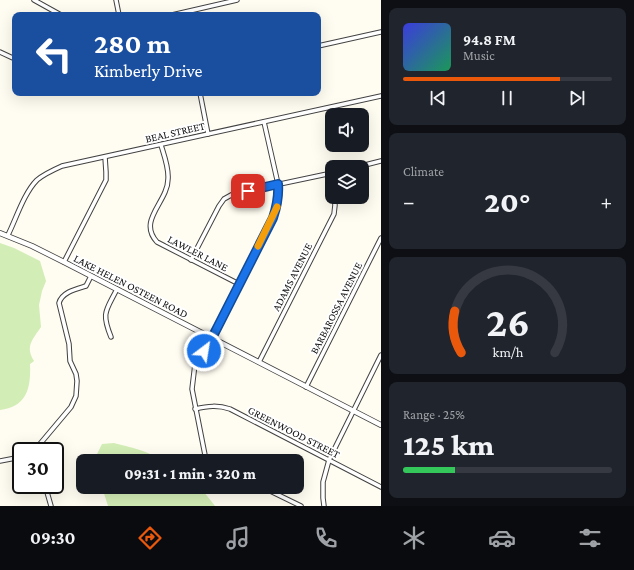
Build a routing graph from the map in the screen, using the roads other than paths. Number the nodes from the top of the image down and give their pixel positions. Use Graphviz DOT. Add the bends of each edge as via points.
graph roads {
  1 [pos="34,0"];
  2 [pos="116,0"];
  3 [pos="236,0"];
  4 [pos="56,12"];
  5 [pos="118,12"];
  6 [pos="185,12"];
  7 [pos="381,32"];
  8 [pos="321,45"];
  9 [pos="0,52"];
  10 [pos="12,58"];
  11 [pos="201,96"];
  12 [pos="381,96"];
  13 [pos="264,122"];
  14 [pos="208,134"];
  15 [pos="162,145"];
  16 [pos="105,157"];
  17 [pos="381,161"];
  18 [pos="369,164"];
  19 [pos="325,174"];
  20 [pos="278,184"];
  21 [pos="335,204"];
  22 [pos="0,233"];
  23 [pos="8,236"];
  24 [pos="381,238"];
  25 [pos="191,260"];
  26 [pos="64,262"];
  27 [pos="91,276"];
  28 [pos="239,284"];
  29 [pos="118,289"];
  30 [pos="111,336"];
  31 [pos="212,338"];
  32 [pos="381,355"];
  33 [pos="259,362"];
  34 [pos="306,387"];
  35 [pos="196,409"];
  36 [pos="353,410"];
  37 [pos="381,425"];
  38 [pos="42,442"];
  39 [pos="205,454"];
  40 [pos="12,459"];
  41 [pos="329,460"];
  42 [pos="0,461"];
  43 [pos="381,488"];
  44 [pos="48,494"];
  45 [pos="276,494"];
  46 [pos="51,506"];
  47 [pos="300,506"];
  48 [pos="323,506"];
  1 -- 4 [label="street"];
  2 -- 5 [label="street"];
  3 -- 6 [label="street"];
  7 -- 8 [label="street"];
  9 -- 10 [label="street"];
  11 -- 14 [label="street"];
  12 -- 13 [label="street, BEAL STREET"];
  13 -- 14 [label="street, BEAL STREET"];
  13 -- 20 [label="street"];
  14 -- 15 [label="street, BEAL STREET"];
  15 -- 16 [label="street, BEAL STREET"];
  15 -- 25 [label="street, LAWLER LANE" via="169,178 149,227 157,242"];
  16 -- 23 [label="street, BEAL STREET" via="62,166 37,180 29,190"];
  16 -- 26 [label="street" via="106,180"];
  17 -- 18 [label="street"];
  19 -- 20 [label="street"];
  20 -- 25 [label="street" via="233,194 224,199"];
  20 -- 28 [label="street" via="278,206"];
  21 -- 33 [label="street, ADAMS AVENUE" via="334,214"];
  22 -- 23 [label="street, LAKE HELEN OSTEEN ROAD"];
  23 -- 26 [label="street, LAKE HELEN OSTEEN ROAD"];
  24 -- 34 [label="street, BARBAROSSA AVENUE"];
  25 -- 28 [label="street, LAWLER LANE"];
  26 -- 27 [label="street, LAKE HELEN OSTEEN ROAD"];
  27 -- 29 [label="street, LAKE HELEN OSTEEN ROAD"];
  27 -- 38 [label="street" via="86,286 68,292 60,298 59,304 70,344 70,361 76,374 76,396 71,407"];
  28 -- 31 [label="street"];
  29 -- 30 [label="street" via="105,314"];
  29 -- 31 [label="street, LAKE HELEN OSTEEN ROAD"];
  31 -- 33 [label="street, LAKE HELEN OSTEEN ROAD"];
  31 -- 35 [label="street" via="195,364 192,389"];
  32 -- 36 [label="street"];
  33 -- 34 [label="street, LAKE HELEN OSTEEN ROAD"];
  34 -- 36 [label="street, LAKE HELEN OSTEEN ROAD"];
  35 -- 39 [label="street"];
  35 -- 41 [label="street, GREENWOOD STREET" via="209,406 230,409"];
  36 -- 37 [label="street, LAKE HELEN OSTEEN ROAD"];
  36 -- 41 [label="street"];
  40 -- 42 [label="street"];
  41 -- 43 [label="street, GREENWOOD STREET"];
  41 -- 48 [label="street" via="323,482"];
  44 -- 46 [label="street"];
  45 -- 47 [label="street"];
}
